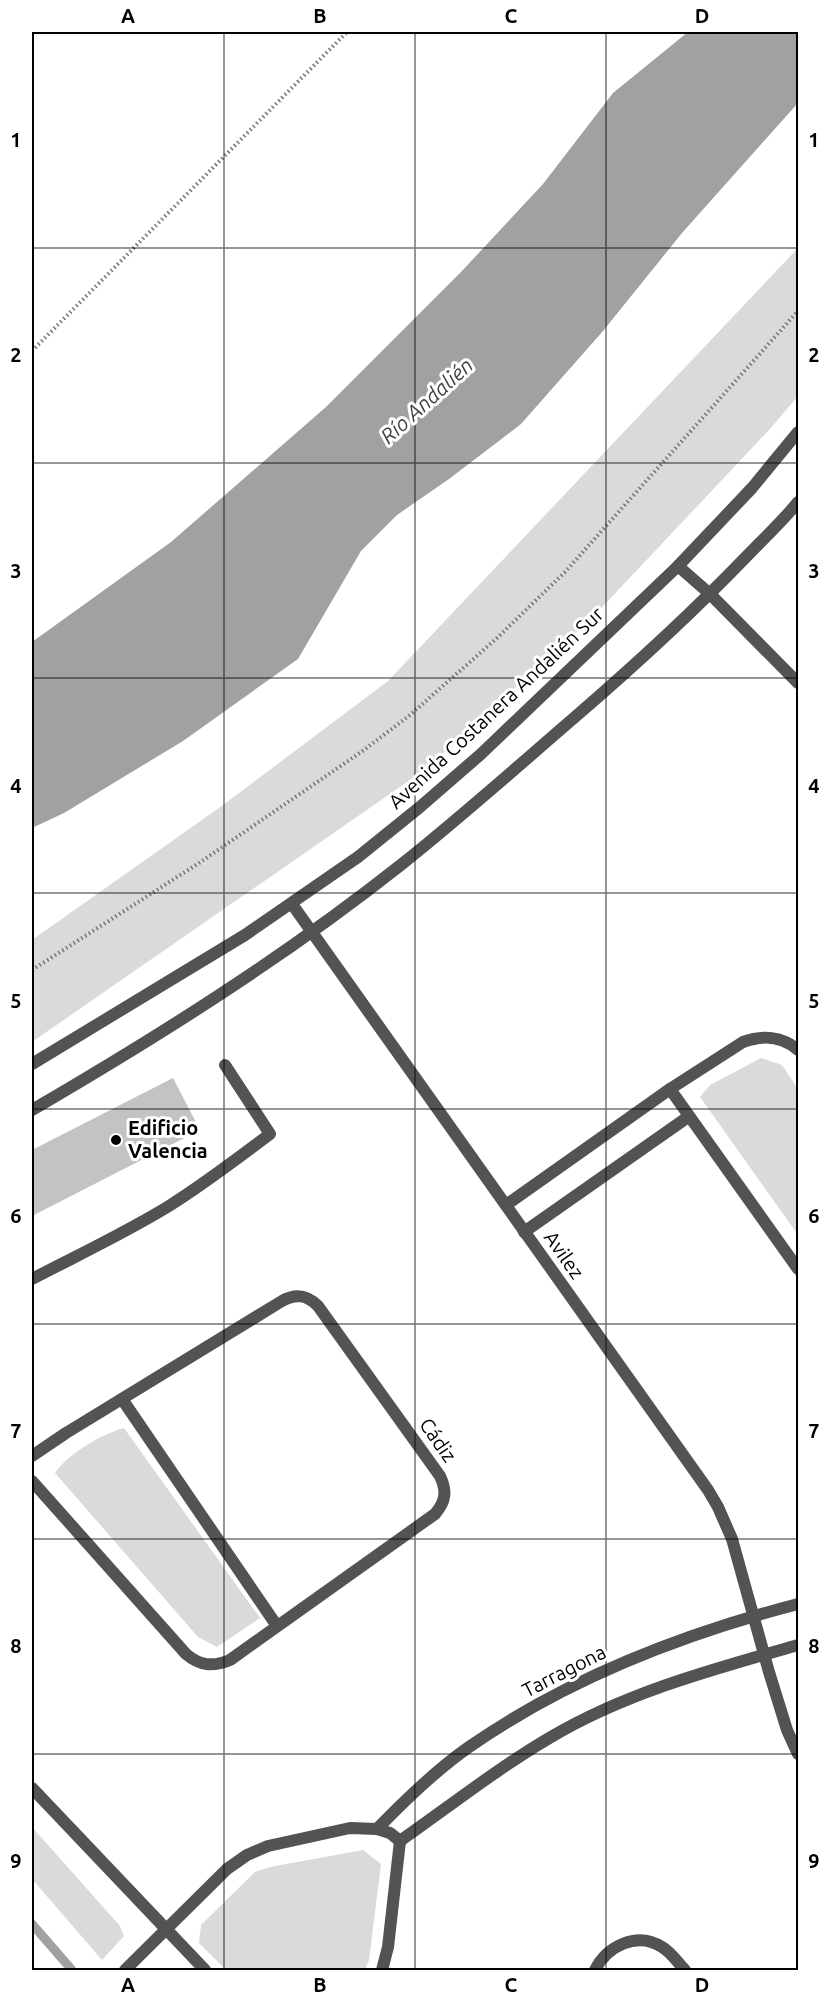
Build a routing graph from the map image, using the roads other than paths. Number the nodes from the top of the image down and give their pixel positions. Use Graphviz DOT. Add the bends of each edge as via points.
graph roads {
  1 [pos="798,432"];
  2 [pos="798,502"];
  3 [pos="678,566"];
  4 [pos="710,594"];
  5 [pos="798,683"];
  6 [pos="292,904"];
  7 [pos="312,932"];
  8 [pos="798,1050"];
  9 [pos="32,1064"];
  10 [pos="225,1065"];
  11 [pos="670,1089"];
  12 [pos="32,1110"];
  13 [pos="688,1117"];
  14 [pos="506,1205"];
  15 [pos="524,1232"];
  16 [pos="798,1269"];
  17 [pos="32,1279"];
  18 [pos="122,1399"];
  19 [pos="32,1456"];
  20 [pos="32,1482"];
  21 [pos="43,1494"];
  22 [pos="32,1502"];
  23 [pos="798,1604"];
  24 [pos="753,1616"];
  25 [pos="277,1626"];
  26 [pos="798,1645"];
  27 [pos="764,1655"];
  28 [pos="798,1754"];
  29 [pos="32,1788"];
  30 [pos="377,1829"];
  31 [pos="400,1841"];
  32 [pos="165,1929"];
  33 [pos="126,1969"];
  34 [pos="205,1971"];
  35 [pos="382,1971"];
  36 [pos="595,1971"];
  37 [pos="685,1971"];
  1 -- 3 [label="street, Avenida Costanera Andalién Sur" via="752,488"];
  2 -- 4 [label="street"];
  3 -- 4 [label="street"];
  3 -- 6 [label="street, Avenida Costanera Andalién Sur" via="420,807"];
  4 -- 5 [label="street"];
  4 -- 7 [label="street" via="485,796"];
  6 -- 7 [label="street, Avilez"];
  6 -- 9 [label="street, Avenida Costanera Andalién Sur"];
  7 -- 12 [label="street"];
  7 -- 14 [label="street, Avilez"];
  8 -- 11 [label="street" via="774,1038 753,1038"];
  10 -- 17 [label="street" via="270,1134 169,1206"];
  11 -- 13 [label="street"];
  11 -- 14 [label="street"];
  13 -- 15 [label="street"];
  13 -- 16 [label="street"];
  14 -- 15 [label="street, Avilez"];
  15 -- 24 [label="street, Avilez" via="708,1490 732,1539"];
  18 -- 19 [label="street, Cádiz"];
  18 -- 25 [label="street"];
  18 -- 25 [label="street, Cádiz" via="282,1301 301,1296 318,1306 440,1476 445,1496 435,1514"];
  20 -- 21 [label="street, Cádiz"];
  21 -- 22 [label="street"];
  21 -- 25 [label="street, Cádiz" via="192,1659 220,1665"];
  23 -- 24 [label="street, Tarragona"];
  24 -- 27 [label="street, Avilez"];
  24 -- 30 [label="street, Tarragona" via="646,1653 524,1713 468,1748"];
  26 -- 27 [label="street"];
  27 -- 28 [label="street, Avilez"];
  27 -- 31 [label="street" via="657,1688 552,1736"];
  29 -- 32 [label="street"];
  30 -- 31 [label="street"];
  30 -- 32 [label="street" via="350,1828 268,1846 247,1855 227,1869"];
  31 -- 35 [label="street"];
  32 -- 33 [label="street"];
  32 -- 34 [label="street"];
  36 -- 37 [label="street" via="616,1946 639,1941 663,1947"];
}
